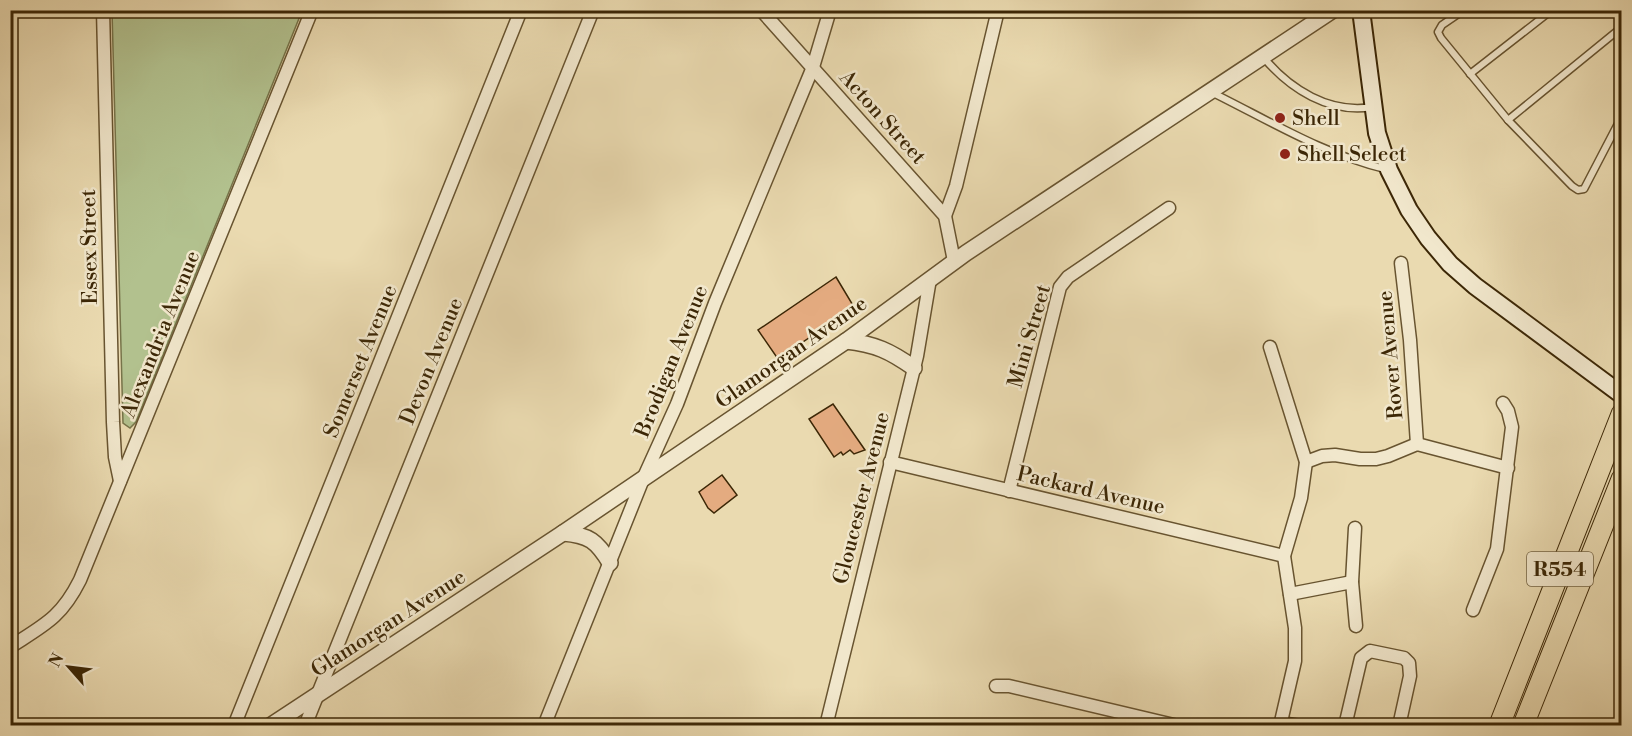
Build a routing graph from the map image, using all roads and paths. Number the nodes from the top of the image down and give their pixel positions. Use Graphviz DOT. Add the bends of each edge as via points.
graph roads {
  1 [pos="103,10"];
  2 [pos="312,10"];
  3 [pos="521,10"];
  4 [pos="593,10"];
  5 [pos="761,10"];
  6 [pos="830,10"];
  7 [pos="998,10"];
  8 [pos="1333,10"];
  9 [pos="1361,10"];
  10 [pos="1464,10"];
  11 [pos="1552,10"];
  12 [pos="1622,27"];
  13 [pos="1263,57"];
  14 [pos="813,67"];
  15 [pos="1470,74"];
  16 [pos="1210,92"];
  17 [pos="1372,107"];
  18 [pos="1622,116"];
  19 [pos="1508,120"];
  20 [pos="1389,170"];
  21 [pos="1169,208"];
  22 [pos="945,216"];
  23 [pos="954,261"];
  24 [pos="1401,263"];
  25 [pos="930,279"];
  26 [pos="846,341"];
  27 [pos="1270,347"];
  28 [pos="914,368"];
  29 [pos="1622,395"];
  30 [pos="1503,403"];
  31 [pos="1622,413"];
  32 [pos="1417,444"];
  33 [pos="890,462"];
  34 [pos="1306,462"];
  35 [pos="1508,468"];
  36 [pos="1622,478"];
  37 [pos="643,479"];
  38 [pos="120,483"];
  39 [pos="1009,491"];
  40 [pos="1355,528"];
  41 [pos="563,533"];
  42 [pos="1284,556"];
  43 [pos="610,563"];
  44 [pos="1353,582"];
  45 [pos="1290,594"];
  46 [pos="1473,610"];
  47 [pos="1356,626"];
  48 [pos="10,647"];
  49 [pos="996,686"];
  50 [pos="317,695"];
  51 [pos="1622,720"];
  52 [pos="1280,724"];
  53 [pos="234,726"];
  54 [pos="270,726"];
  55 [pos="305,726"];
  56 [pos="544,726"];
  57 [pos="826,726"];
  58 [pos="1178,726"];
  59 [pos="1300,726"];
  60 [pos="1345,726"];
  61 [pos="1400,726"];
  62 [pos="1499,726"];
  63 [pos="1523,726"];
  64 [pos="1615,726"];
  1 -- 38 [label="street, Essex Street" via="113,422"];
  2 -- 38 [label="street, Alexandria Avenue"];
  3 -- 53 [label="street, Somerset Avenue"];
  4 -- 50 [label="street, Devon Avenue"];
  5 -- 14 [label="street, Acton Street"];
  6 -- 14 [label="street, Brodigan Avenue"];
  7 -- 22 [label="street" via="956,186"];
  8 -- 13 [label="street, Glamorgan Avenue"];
  9 -- 17 [label="main road"];
  10 -- 15 [label="lane" via="1438,32"];
  11 -- 15 [label="lane"];
  12 -- 19 [label="lane"];
  13 -- 16 [label="street, Glamorgan Avenue"];
  13 -- 17 [label="lane" via="1279,76 1318,100 1357,109"];
  14 -- 22 [label="street, Acton Street"];
  14 -- 37 [label="street, Brodigan Avenue"];
  15 -- 19 [label="lane"];
  16 -- 20 [label="lane" via="1318,146"];
  16 -- 23 [label="street, Glamorgan Avenue"];
  17 -- 20 [label="main road"];
  18 -- 19 [label="lane" via="1584,189 1578,190"];
  20 -- 29 [label="main road" via="1409,210 1450,264"];
  21 -- 39 [label="street, Mini Street" via="1068,277 1060,287"];
  22 -- 23 [label="street"];
  23 -- 25 [label="street, Glamorgan Avenue"];
  24 -- 32 [label="street, Rover Avenue"];
  25 -- 26 [label="street, Glamorgan Avenue"];
  25 -- 28 [label="street, Gloucester Avenue"];
  26 -- 28 [label="street" via="878,346"];
  26 -- 37 [label="street, Glamorgan Avenue"];
  27 -- 34 [label="street"];
  28 -- 33 [label="street, Gloucester Avenue"];
  30 -- 35 [label="street" via="1512,427"];
  31 -- 62 [label="main road, R554"];
  32 -- 34 [label="street" via="1376,459 1335,455"];
  32 -- 35 [label="street"];
  33 -- 39 [label="street, Packard Avenue"];
  33 -- 57 [label="street, Gloucester Avenue"];
  34 -- 42 [label="street" via="1301,498"];
  35 -- 46 [label="street" via="1497,549"];
  36 -- 63 [label="main road, R554"];
  37 -- 41 [label="street, Glamorgan Avenue"];
  37 -- 43 [label="street, Brodigan Avenue"];
  38 -- 48 [label="street, Alexandria Avenue" via="80,580 64,608"];
  39 -- 42 [label="street, Packard Avenue"];
  40 -- 44 [label="street"];
  41 -- 43 [label="street" via="578,534 595,542"];
  41 -- 50 [label="street, Glamorgan Avenue"];
  42 -- 45 [label="street"];
  43 -- 56 [label="street, Brodigan Avenue"];
  44 -- 45 [label="street"];
  44 -- 47 [label="street"];
  45 -- 52 [label="street" via="1294,661"];
  49 -- 58 [label="street"];
  50 -- 54 [label="street, Glamorgan Avenue"];
  50 -- 55 [label="street, Devon Avenue"];
  51 -- 64 [label="street"];
  52 -- 59 [label="street"];
  60 -- 61 [label="street" via="1361,658 1370,651 1404,658 1408,663 1410,676"];
}
